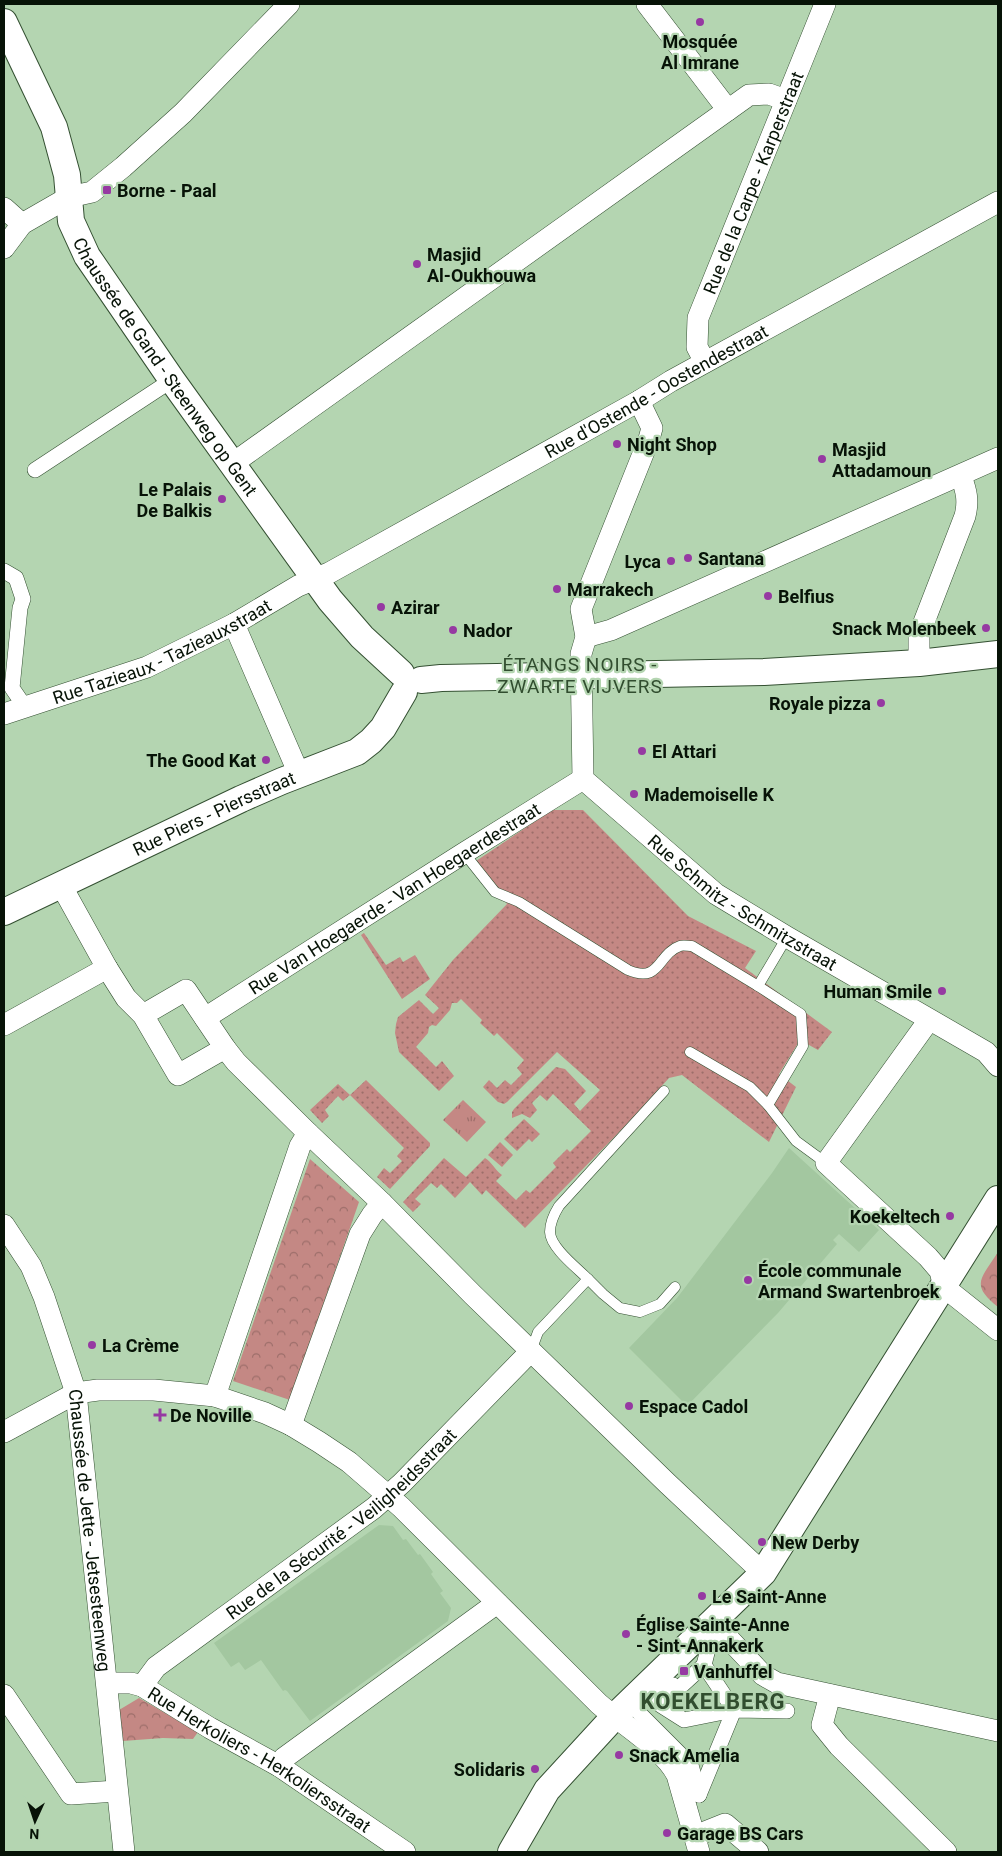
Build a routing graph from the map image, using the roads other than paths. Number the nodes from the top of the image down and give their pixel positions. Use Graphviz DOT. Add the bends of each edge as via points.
graph roads {
  1 [pos="288,4"];
  2 [pos="647,4"];
  3 [pos="826,4"];
  4 [pos="4,22"];
  5 [pos="786,100"];
  6 [pos="728,110"];
  7 [pos="69,197"];
  8 [pos="998,202"];
  9 [pos="4,208"];
  10 [pos="22,224"];
  11 [pos="4,248"];
  12 [pos="705,362"];
  13 [pos="172,380"];
  14 [pos="639,401"];
  15 [pos="998,458"];
  16 [pos="232,464"];
  17 [pos="35,470"];
  18 [pos="961,476"];
  19 [pos="4,570"];
  20 [pos="314,579"];
  21 [pos="234,624"];
  22 [pos="586,637"];
  23 [pos="998,654"];
  24 [pos="920,663"];
  25 [pos="582,676"];
  26 [pos="408,682"];
  27 [pos="25,707"];
  28 [pos="4,714"];
  29 [pos="299,774"];
  30 [pos="583,779"];
  31 [pos="464,853"];
  32 [pos="61,885"];
  33 [pos="4,912"];
  34 [pos="787,937"];
  35 [pos="107,968"];
  36 [pos="758,986"];
  37 [pos="143,1015"];
  38 [pos="205,1018"];
  39 [pos="929,1020"];
  40 [pos="4,1025"];
  41 [pos="225,1048"];
  42 [pos="690,1052"];
  43 [pos="998,1066"];
  44 [pos="664,1091"];
  45 [pos="768,1105"];
  46 [pos="308,1134"];
  47 [pos="826,1163"];
  48 [pos="998,1199"];
  49 [pos="382,1203"];
  50 [pos="4,1225"];
  51 [pos="588,1279"];
  52 [pos="676,1286"];
  53 [pos="944,1287"];
  54 [pos="998,1330"];
  55 [pos="531,1351"];
  56 [pos="76,1393"];
  57 [pos="215,1396"];
  58 [pos="291,1426"];
  59 [pos="4,1432"];
  60 [pos="388,1496"];
  61 [pos="763,1573"];
  62 [pos="497,1603"];
  63 [pos="714,1630"];
  64 [pos="704,1665"];
  65 [pos="107,1683"];
  66 [pos="673,1685"];
  67 [pos="142,1686"];
  68 [pos="830,1694"];
  69 [pos="4,1695"];
  70 [pos="654,1701"];
  71 [pos="734,1710"];
  72 [pos="787,1711"];
  73 [pos="630,1716"];
  74 [pos="998,1731"];
  75 [pos="278,1766"];
  76 [pos="116,1791"];
  77 [pos="697,1844"];
  78 [pos="124,1852"];
  79 [pos="405,1852"];
  80 [pos="511,1852"];
  81 [pos="758,1852"];
  82 [pos="946,1852"];
  1 -- 7 [label="street" via="183,113 123,167 92,192"];
  2 -- 6 [label="street"];
  3 -- 5 [label="street, Rue de la Carpe - Karperstraat"];
  4 -- 7 [label="street, Chaussée de Gand - Steenweg op Gent" via="54,127 67,175"];
  5 -- 6 [label="street" via="769,94 749,95"];
  5 -- 12 [label="street, Rue de la Carpe - Karperstraat" via="698,318 698,348"];
  6 -- 16 [label="street"];
  7 -- 10 [label="street"];
  7 -- 13 [label="street, Chaussée de Gand - Steenweg op Gent" via="71,221 86,256"];
  8 -- 12 [label="street, Rue d'Ostende - Oostendestraat"];
  9 -- 10 [label="street"];
  10 -- 11 [label="street"];
  12 -- 14 [label="street, Rue d'Ostende - Oostendestraat"];
  13 -- 16 [label="street, Chaussée de Gand - Steenweg op Gent"];
  13 -- 17 [label="street"];
  14 -- 20 [label="street, Rue d'Ostende - Oostendestraat"];
  14 -- 22 [label="street" via="652,428 581,610"];
  15 -- 18 [label="street"];
  16 -- 20 [label="street, Chaussée de Gand - Steenweg op Gent"];
  18 -- 22 [label="street" via="611,630"];
  18 -- 24 [label="street" via="968,503 966,516 919,635"];
  19 -- 27 [label="street" via="16,578 23,599 12,688"];
  20 -- 21 [label="street, Rue Tazieaux - Tazieauxstraat"];
  20 -- 26 [label="street, Chaussée de Gand - Steenweg op Gent" via="362,637"];
  21 -- 27 [label="street, Rue Tazieaux - Tazieauxstraat" via="146,667"];
  21 -- 29 [label="street" via="251,655"];
  22 -- 25 [label="street"];
  23 -- 24 [label="street"];
  24 -- 25 [label="street" via="764,672"];
  25 -- 26 [label="street" via="441,678"];
  25 -- 30 [label="street"];
  26 -- 29 [label="street, Rue Piers - Piersstraat" via="383,728 372,741 357,752"];
  27 -- 28 [label="street, Rue Tazieaux - Tazieauxstraat"];
  29 -- 32 [label="street, Rue Piers - Piersstraat"];
  30 -- 31 [label="street, Rue Van Hoegaerde - Van Hoegaerdestraat"];
  30 -- 34 [label="street, Rue Schmitz - Schmitzstraat" via="716,894"];
  31 -- 36 [label="lane" via="495,892 519,902 628,970 640,975 652,972 672,951 680,946 692,946"];
  31 -- 38 [label="street, Rue Van Hoegaerde - Van Hoegaerdestraat"];
  32 -- 33 [label="street, Rue Piers - Piersstraat"];
  32 -- 35 [label="street"];
  34 -- 36 [label="lane"];
  34 -- 39 [label="street, Rue Schmitz - Schmitzstraat"];
  35 -- 37 [label="street" via="126,998"];
  35 -- 40 [label="street"];
  36 -- 45 [label="lane" via="801,1014 803,1046"];
  37 -- 38 [label="street" via="186,990"];
  37 -- 41 [label="street" via="178,1076"];
  38 -- 41 [label="street"];
  39 -- 43 [label="street, Rue Schmitz - Schmitzstraat" via="986,1052"];
  39 -- 47 [label="street"];
  41 -- 46 [label="street"];
  42 -- 45 [label="lane" via="750,1087"];
  44 -- 51 [label="lane" via="559,1206 551,1221 553,1243"];
  45 -- 47 [label="lane" via="796,1141"];
  46 -- 49 [label="street"];
  46 -- 57 [label="street" via="300,1146"];
  47 -- 53 [label="street" via="928,1257 940,1271"];
  48 -- 53 [label="street"];
  49 -- 55 [label="street"];
  49 -- 58 [label="street" via="360,1234"];
  50 -- 56 [label="street, Chaussée de Jette - Jetsesteenweg" via="31,1266"];
  51 -- 52 [label="lane" via="620,1308 640,1312 660,1304"];
  51 -- 55 [label="lane" via="538,1332"];
  53 -- 54 [label="street"];
  53 -- 61 [label="street"];
  55 -- 60 [label="street, Rue de la Sécurité - Veiligheidsstraat"];
  55 -- 61 [label="street"];
  56 -- 57 [label="street" via="154,1390"];
  56 -- 59 [label="street"];
  56 -- 65 [label="street, Chaussée de Jette - Jetsesteenweg"];
  57 -- 58 [label="street" via="265,1413"];
  58 -- 60 [label="street" via="349,1462"];
  60 -- 62 [label="street"];
  60 -- 67 [label="street, Rue de la Sécurité - Veiligheidsstraat" via="156,1667"];
  61 -- 63 [label="street"];
  62 -- 73 [label="street" via="599,1704"];
  62 -- 75 [label="street" via="284,1758"];
  63 -- 64 [label="street"];
  63 -- 68 [label="street" via="763,1675 777,1683"];
  63 -- 73 [label="street"];
  64 -- 70 [label="street" via="667,1699"];
  64 -- 71 [label="street"];
  65 -- 67 [label="street, Rue Herkoliers - Herkoliersstraat"];
  65 -- 76 [label="street, Chaussée de Jette - Jetsesteenweg"];
  66 -- 70 [label="street"];
  67 -- 75 [label="street, Rue Herkoliers - Herkoliersstraat"];
  68 -- 74 [label="street"];
  68 -- 82 [label="street" via="822,1726"];
  69 -- 76 [label="street" via="71,1794"];
  70 -- 71 [label="street" via="684,1720"];
  70 -- 73 [label="street"];
  71 -- 72 [label="street"];
  71 -- 73 [label="street" via="699,1795 690,1765"];
  73 -- 77 [label="street" via="642,1736 678,1776"];
  73 -- 80 [label="street" via="547,1790"];
  75 -- 79 [label="street, Rue Herkoliers - Herkoliersstraat"];
  76 -- 78 [label="street, Chaussée de Jette - Jetsesteenweg"];
  77 -- 81 [label="street" via="725,1824"];
}
